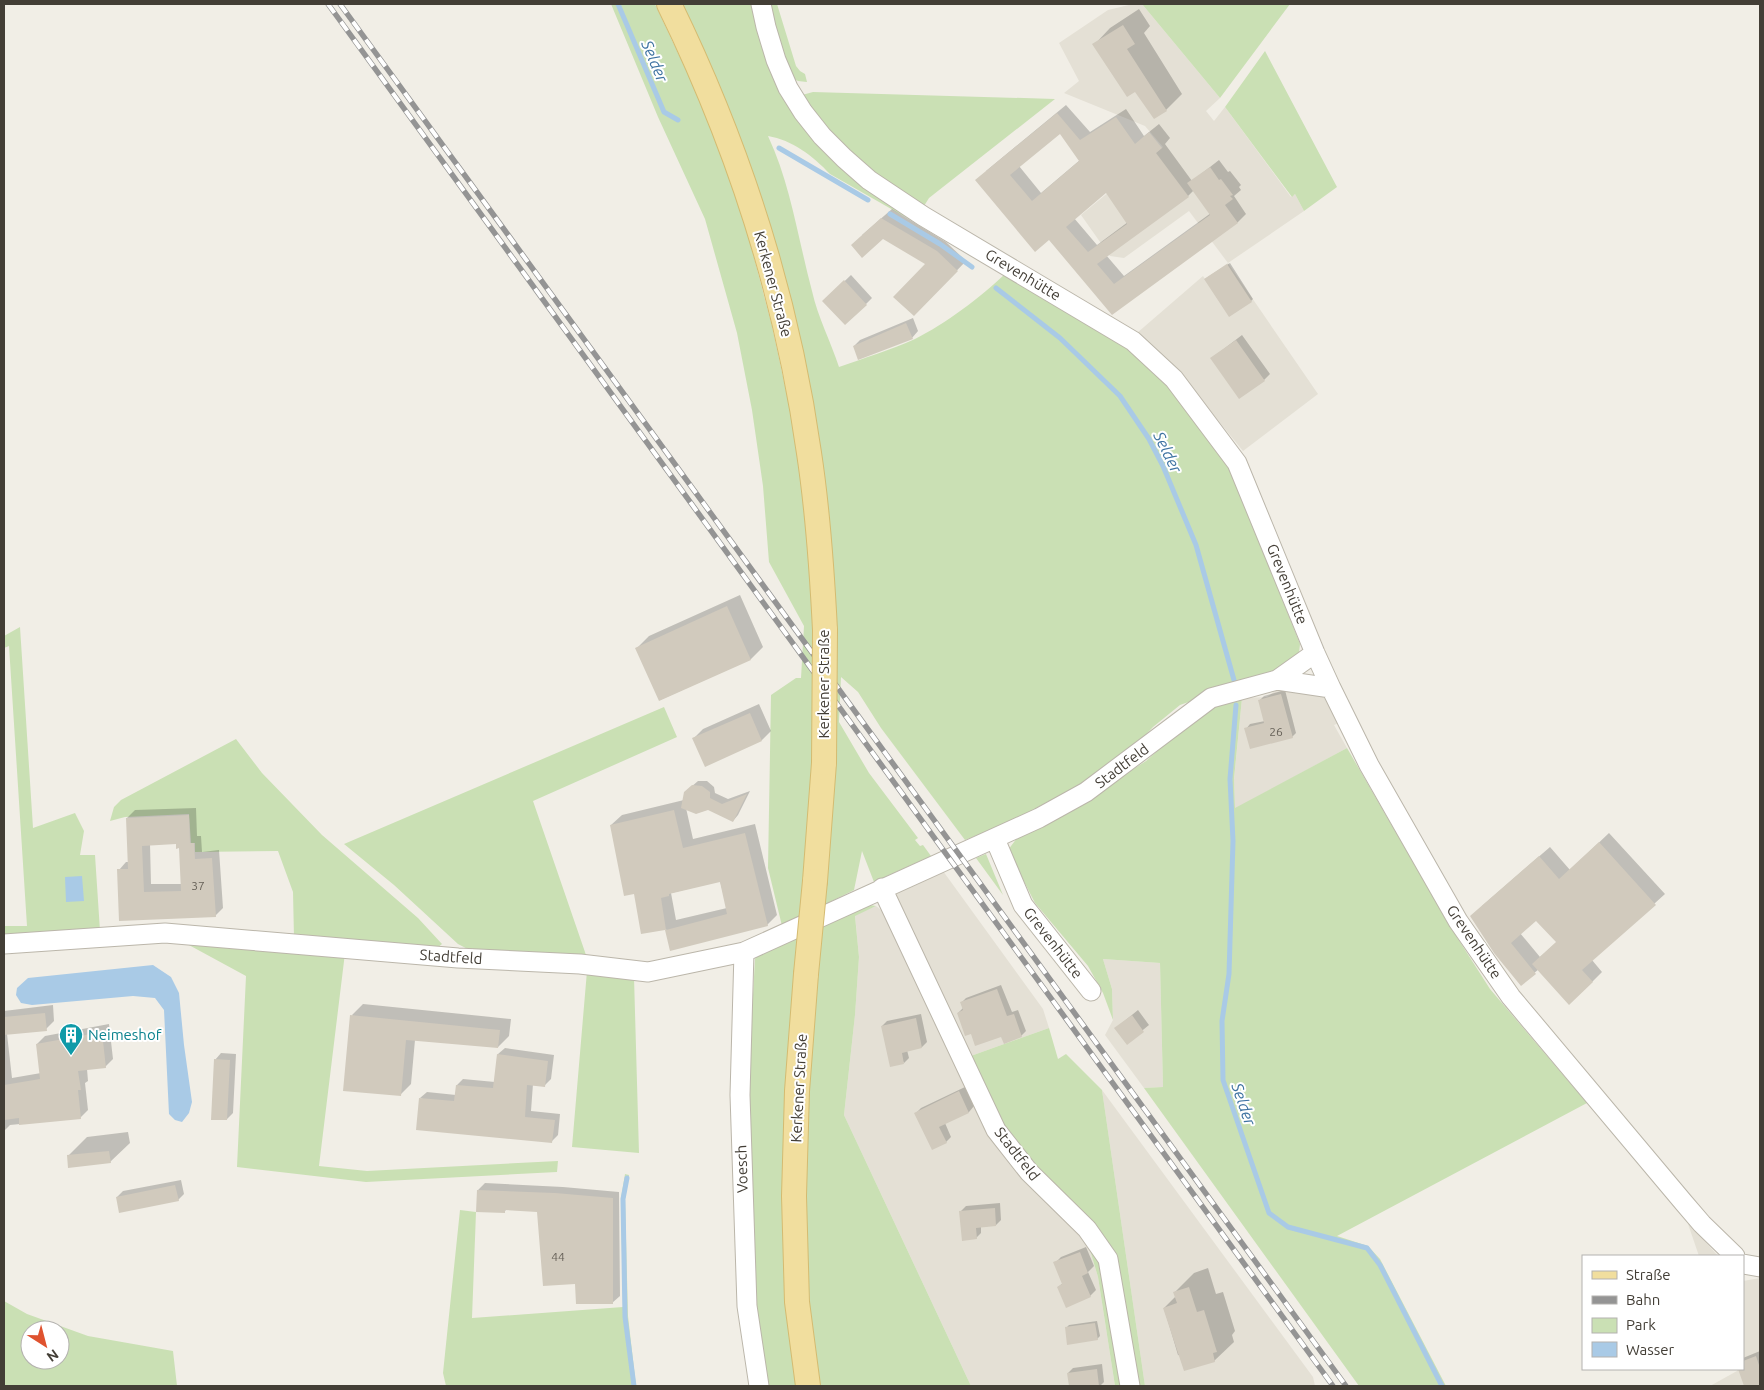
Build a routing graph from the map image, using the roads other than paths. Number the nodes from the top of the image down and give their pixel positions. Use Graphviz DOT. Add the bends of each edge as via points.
graph roads {
  1 [pos="669,4"];
  2 [pos="761,4"];
  3 [pos="1315,653"];
  4 [pos="1277,680"];
  5 [pos="1331,688"];
  6 [pos="995,839"];
  7 [pos="882,888"];
  8 [pos="4,944"];
  9 [pos="744,952"];
  10 [pos="1091,991"];
  11 [pos="1734,1255"];
  12 [pos="1744,1264"];
  13 [pos="1760,1267"];
  14 [pos="760,1386"];
  15 [pos="808,1386"];
  16 [pos="1130,1386"];
  1 -- 15 [label="main road, Kerkener Straße, bridge" via="746,189 775,288 792,358 818,524 825,630 824,763 797,1090 794,1196 797,1302"];
  2 -- 3 [label="street, Grevenhütte" via="776,60 788,88 817,130 844,158 869,180 924,216 1133,341 1174,379 1236,463"];
  3 -- 4 [label="street, Stadtfeld"];
  3 -- 5 [label="street, Grevenhütte"];
  4 -- 5 [label="street, Stadtfeld"];
  4 -- 6 [label="street, Stadtfeld" via="1212,698 1086,792"];
  5 -- 11 [label="street, Grevenhütte" via="1369,765 1458,921 1511,997 1702,1224"];
  6 -- 7 [label="street, Stadtfeld"];
  6 -- 10 [label="street, Grevenhütte" via="1023,905"];
  7 -- 9 [label="street, Stadtfeld"];
  7 -- 16 [label="street, Stadtfeld" via="996,1130 1029,1172 1087,1230 1108,1259"];
  8 -- 9 [label="street, Stadtfeld" via="165,933 458,958 580,964 648,972"];
  9 -- 14 [label="street, Voesch" via="740,1095 746,1287"];
  12 -- 13 [label="street"];
}
